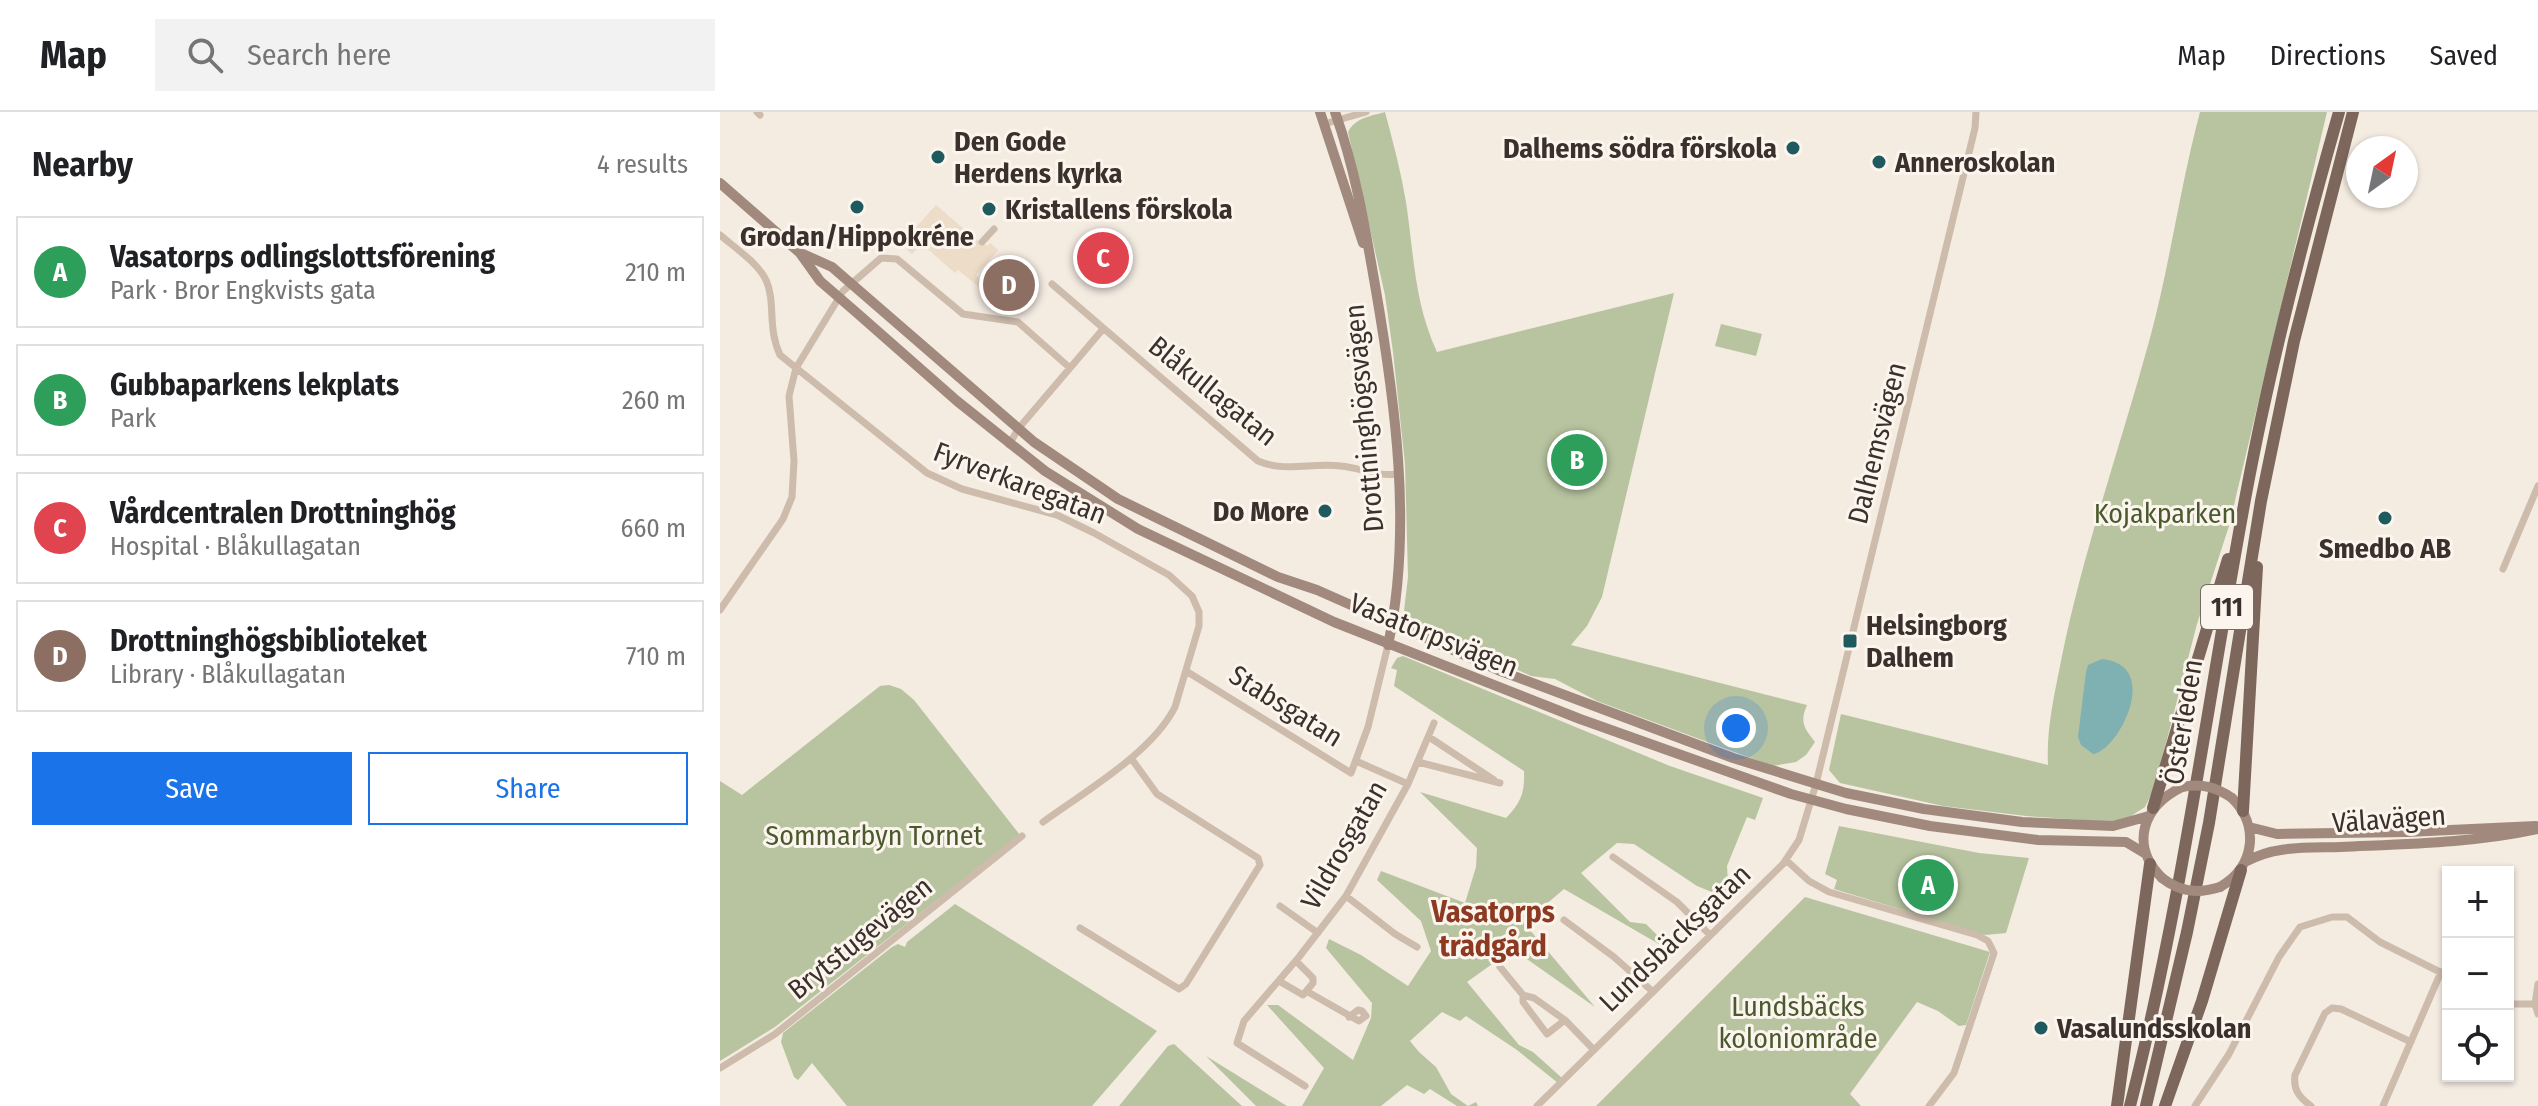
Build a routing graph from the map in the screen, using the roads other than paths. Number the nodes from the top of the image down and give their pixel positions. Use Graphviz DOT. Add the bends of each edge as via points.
graph roads {
  1 [pos="1320,112"];
  2 [pos="1366,112"];
  3 [pos="1976,112"];
  4 [pos="2339,112"];
  5 [pos="2353,112"];
  6 [pos="1337,116"];
  7 [pos="1324,124"];
  8 [pos="720,183"];
  9 [pos="994,229"];
  10 [pos="720,235"];
  11 [pos="982,242"];
  12 [pos="800,253"];
  13 [pos="1374,281"];
  14 [pos="1052,284"];
  15 [pos="844,291"];
  16 [pos="1103,329"];
  17 [pos="796,368"];
  18 [pos="1070,368"];
  19 [pos="1018,429"];
  20 [pos="1009,445"];
  21 [pos="1398,474"];
  22 [pos="2538,486"];
  23 [pos="2246,490"];
  24 [pos="2261,501"];
  25 [pos="2503,569"];
  26 [pos="720,610"];
  27 [pos="1392,624"];
  28 [pos="1388,645"];
  29 [pos="1186,671"];
  30 [pos="1434,723"];
  31 [pos="1429,737"];
  32 [pos="1131,758"];
  33 [pos="1356,761"];
  34 [pos="1418,762"];
  35 [pos="1408,784"];
  36 [pos="1816,784"];
  37 [pos="1811,800"];
  38 [pos="2243,811"];
  39 [pos="2151,812"];
  40 [pos="1043,822"];
  41 [pos="2249,827"];
  42 [pos="2538,827"];
  43 [pos="1022,836"];
  44 [pos="1613,857"];
  45 [pos="2148,859"];
  46 [pos="1786,860"];
  47 [pos="2243,866"];
  48 [pos="1346,896"];
  49 [pos="1280,906"];
  50 [pos="1564,920"];
  51 [pos="1080,928"];
  52 [pos="1318,933"];
  53 [pos="1710,935"];
  54 [pos="1417,947"];
  55 [pos="1296,961"];
  56 [pos="1500,967"];
  57 [pos="2442,973"];
  58 [pos="2442,980"];
  59 [pos="1279,981"];
  60 [pos="2538,984"];
  61 [pos="1652,991"];
  62 [pos="1308,992"];
  63 [pos="1523,995"];
  64 [pos="2514,1004"];
  65 [pos="2535,1004"];
  66 [pos="2538,1014"];
  67 [pos="1349,1017"];
  68 [pos="1565,1020"];
  69 [pos="2411,1042"];
  70 [pos="1594,1050"];
  71 [pos="720,1068"];
  72 [pos="1305,1086"];
  73 [pos="1537,1106"];
  74 [pos="1929,1106"];
  75 [pos="2117,1106"];
  76 [pos="2130,1106"];
  77 [pos="2146,1106"];
  78 [pos="2165,1106"];
  79 [pos="2195,1106"];
  80 [pos="2311,1106"];
  81 [pos="2383,1106"];
  1 -- 7 [label="main road, Drottninghögsvägen"];
  2 -- 6 [label="street"];
  3 -- 36 [label="street, Dalhemsvägen" via="1943,268"];
  4 -- 23 [label="main road, Österleden / 111" via="2287,305"];
  5 -- 24 [label="main road, Österleden / 111" via="2294,341"];
  6 -- 7 [label="street"];
  6 -- 13 [label="main road, Drottninghögsvägen"];
  7 -- 13 [label="main road, Drottninghögsvägen"];
  8 -- 12 [label="main road, Vasatorpsvägen"];
  9 -- 11 [label="street"];
  10 -- 17 [label="street, Fyrverkaregatan" via="764,276 773,337 780,355"];
  12 -- 15 [label="main road, Vasatorpsvägen" via="820,281"];
  12 -- 15 [label="main road, Vasatorpsvägen" via="832,267"];
  13 -- 21 [label="main road, Drottninghögsvägen"];
  14 -- 16 [label="street, Blåkullagatan"];
  15 -- 17 [label="street"];
  15 -- 18 [label="street" via="881,258 897,259 963,314 1015,320"];
  15 -- 19 [label="main road, Vasatorpsvägen"];
  15 -- 20 [label="main road, Vasatorpsvägen"];
  16 -- 18 [label="street"];
  16 -- 21 [label="street, Blåkullagatan" via="1258,461 1277,468 1338,465 1377,475"];
  17 -- 26 [label="street" via="789,396 792,497 783,519"];
  17 -- 29 [label="street, Fyrverkaregatan" via="927,473 962,489 1057,515 1178,581 1200,616"];
  18 -- 19 [label="street"];
  19 -- 20 [label="street"];
  19 -- 27 [label="main road, Vasatorpsvägen" via="1148,515"];
  20 -- 28 [label="main road, Vasatorpsvägen" via="1138,529"];
  21 -- 27 [label="main road, Drottninghögsvägen" via="1400,548"];
  22 -- 25 [label="street"];
  23 -- 39 [label="main road"];
  23 -- 76 [label="main road, Österleden / 111" via="2177,901"];
  24 -- 38 [label="main road"];
  24 -- 77 [label="main road, Österleden / 111" via="2209,823"];
  27 -- 28 [label="main road, Drottninghögsvägen"];
  27 -- 36 [label="main road, Vasatorpsvägen" via="1589,705"];
  28 -- 33 [label="street"];
  28 -- 37 [label="main road, Vasatorpsvägen" via="1654,747"];
  29 -- 32 [label="street, Fyrverkaregatan" via="1169,720"];
  29 -- 33 [label="street, Stabsgatan" via="1351,773"];
  30 -- 31 [label="street"];
  31 -- 34 [label="street"];
  31 -- 34 [label="street" via="1500,783"];
  32 -- 40 [label="street, Fyrverkaregatan"];
  32 -- 51 [label="street" via="1157,794 1258,858 1260,865 1179,989"];
  33 -- 35 [label="street, Vildrosgatan"];
  34 -- 35 [label="street"];
  35 -- 48 [label="street, Vildrosgatan"];
  36 -- 37 [label="street, Lundsbäcksgatan"];
  36 -- 39 [label="main road, Vasatorpsvägen" via="1924,809 2011,821 2113,826"];
  37 -- 45 [label="main road, Vasatorpsvägen" via="1974,832 2126,842"];
  37 -- 46 [label="street, Lundsbäcksgatan" via="1799,840"];
  38 -- 39 [label="main road, bridge" via="2232,798 2203,785 2166,795"];
  38 -- 41 [label="main road"];
  39 -- 45 [label="main road" via="2144,834"];
  41 -- 42 [label="main road, Välavägen" via="2277,834"];
  41 -- 47 [label="main road"];
  42 -- 47 [label="main road, Välavägen" via="2514,834 2272,850"];
  43 -- 71 [label="street, Brytstugevägen" via="775,1034"];
  44 -- 53 [label="street" via="1677,902"];
  45 -- 47 [label="main road, bridge" via="2162,878 2190,891 2220,887"];
  45 -- 75 [label="main road"];
  46 -- 53 [label="street, Lundsbäcksgatan"];
  46 -- 74 [label="street" via="1822,889 1977,935 1992,947 1954,1073"];
  47 -- 78 [label="main road"];
  48 -- 52 [label="street, Vildrosgatan"];
  48 -- 54 [label="street"];
  49 -- 52 [label="street, Vildrosgatan"];
  50 -- 61 [label="street"];
  52 -- 55 [label="street, Vildrosgatan"];
  53 -- 61 [label="street, Lundsbäcksgatan"];
  55 -- 59 [label="street, Vildrosgatan"];
  55 -- 62 [label="street" via="1313,978"];
  56 -- 63 [label="street"];
  57 -- 79 [label="street" via="2380,942 2347,917 2300,927"];
  58 -- 69 [label="street"];
  59 -- 62 [label="street" via="1303,995"];
  59 -- 72 [label="street, Vildrosgatan" via="1244,1021 1237,1043"];
  60 -- 65 [label="street"];
  61 -- 70 [label="street, Lundsbäcksgatan"];
  62 -- 67 [label="street"];
  63 -- 68 [label="street"];
  63 -- 68 [label="street" via="1547,1034"];
  64 -- 65 [label="street"];
  65 -- 66 [label="street"];
  68 -- 70 [label="street"];
  69 -- 80 [label="street" via="2332,1008 2295,1075 2294,1086"];
  69 -- 81 [label="street"];
  70 -- 73 [label="street, Lundsbäcksgatan"];
}
